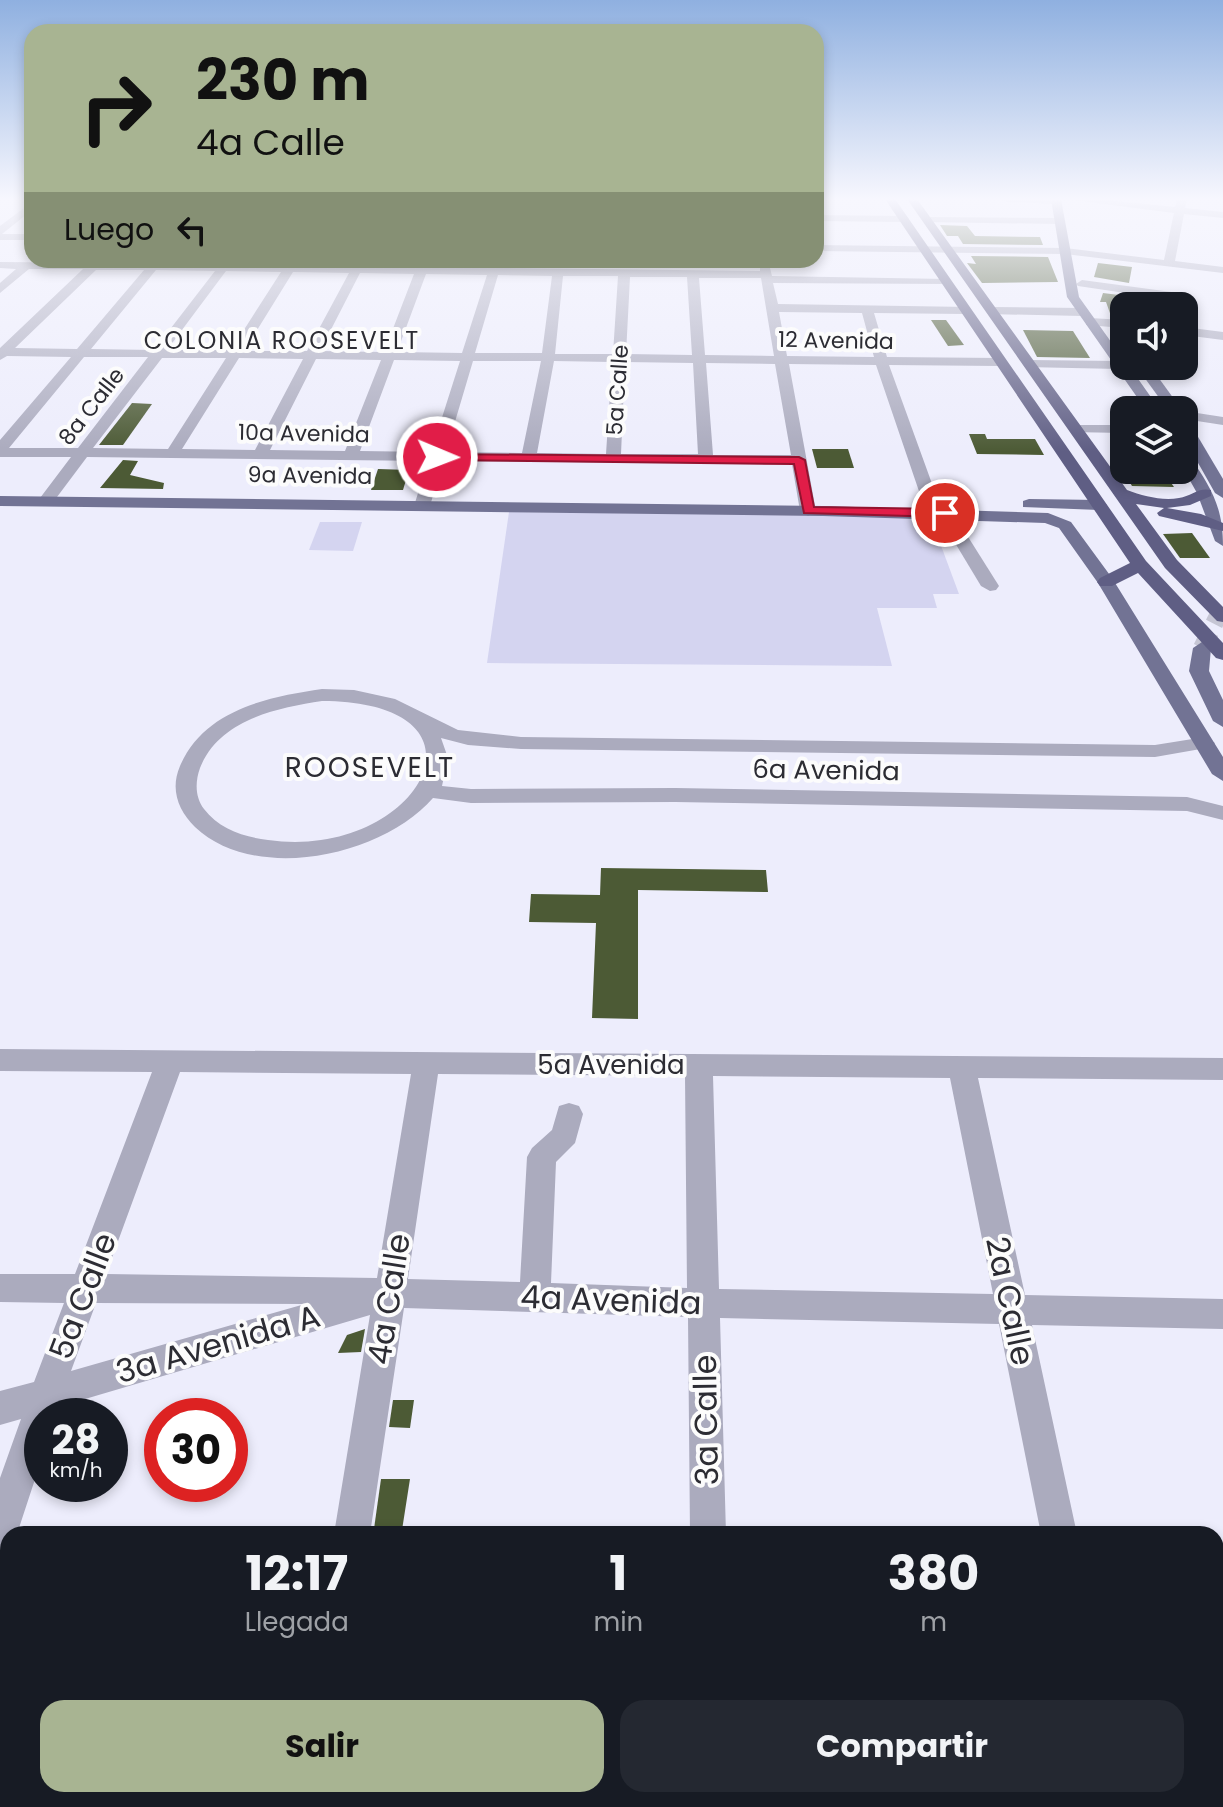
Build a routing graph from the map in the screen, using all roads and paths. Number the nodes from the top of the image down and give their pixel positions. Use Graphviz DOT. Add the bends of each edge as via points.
graph roads {
  1 [pos="75,283"];
  2 [pos="139,283"];
  3 [pos="212,283"];
  4 [pos="280,283"];
  5 [pos="349,283"];
  6 [pos="417,283"];
  7 [pos="490,283"];
  8 [pos="557,283"];
  9 [pos="624,283"];
  10 [pos="694,283"];
  11 [pos="768,283"];
  12 [pos="890,283"];
  13 [pos="947,283"];
  14 [pos="972,283"];
  15 [pos="1071,283"];
  16 [pos="1082,284"];
  17 [pos="1142,292"];
  18 [pos="773,308"];
  19 [pos="867,309"];
  20 [pos="903,309"];
  21 [pos="965,310"];
  22 [pos="992,311"];
  23 [pos="1092,319"];
  24 [pos="1110,322"];
  25 [pos="1198,333"];
  26 [pos="1110,334"];
  27 [pos="1223,336"];
  28 [pos="1110,350"];
  29 [pos="81,353"];
  30 [pos="2,354"];
  31 [pos="160,354"];
  32 [pos="235,354"];
  33 [pos="312,355"];
  34 [pos="390,356"];
  35 [pos="467,356"];
  36 [pos="548,357"];
  37 [pos="620,358"];
  38 [pos="699,358"];
  39 [pos="781,359"];
  40 [pos="881,360"];
  41 [pos="1000,362"];
  42 [pos="1030,364"];
  43 [pos="1110,365"];
  44 [pos="1130,380"];
  45 [pos="1142,396"];
  46 [pos="1198,417"];
  47 [pos="1223,421"];
  48 [pos="1075,429"];
  49 [pos="1110,429"];
  50 [pos="1198,449"];
  51 [pos="0,450"];
  52 [pos="83,453"];
  53 [pos="172,454"];
  54 [pos="260,455"];
  55 [pos="351,456"];
  56 [pos="437,457"];
  57 [pos="528,458"];
  58 [pos="613,458"];
  59 [pos="706,459"];
  60 [pos="799,460"];
  61 [pos="1198,481"];
  62 [pos="1119,493"];
  63 [pos="1205,493"];
  64 [pos="1223,493"];
  65 [pos="0,494"];
  66 [pos="48,498"];
  67 [pos="0,501"];
  68 [pos="422,502"];
  69 [pos="1099,505"];
  70 [pos="807,506"];
  71 [pos="938,508"];
  72 [pos="1142,523"];
  73 [pos="1221,534"];
  74 [pos="1140,565"];
  75 [pos="1106,582"];
  76 [pos="990,586"];
  77 [pos="1223,617"];
  78 [pos="1202,648"];
  79 [pos="1223,654"];
  80 [pos="419,721"];
  81 [pos="1223,721"];
  82 [pos="1214,740"];
  83 [pos="1223,774"];
  84 [pos="428,791"];
  85 [pos="1223,813"];
  86 [pos="0,1060"];
  87 [pos="170,1061"];
  88 [pos="426,1063"];
  89 [pos="699,1065"];
  90 [pos="962,1067"];
  91 [pos="1223,1069"];
  92 [pos="569,1114"];
  93 [pos="0,1288"];
  94 [pos="86,1290"];
  95 [pos="389,1294"];
  96 [pos="535,1297"];
  97 [pos="704,1303"];
  98 [pos="1012,1309"];
  99 [pos="1223,1314"];
  100 [pos="46,1394"];
  101 [pos="0,1408"];
  102 [pos="2,1526"];
  103 [pos="353,1526"];
  104 [pos="708,1526"];
  105 [pos="1057,1526"];
  1 -- 30 [label="street"];
  2 -- 29 [label="street"];
  3 -- 31 [label="street, 8a Calle"];
  4 -- 32 [label="street"];
  5 -- 33 [label="street"];
  6 -- 34 [label="street"];
  7 -- 35 [label="street"];
  8 -- 36 [label="street"];
  9 -- 37 [label="street, 5a Calle"];
  10 -- 38 [label="street"];
  11 -- 18 [label="street"];
  12 -- 20 [label="street"];
  13 -- 21 [label="highway"];
  14 -- 22 [label="highway"];
  15 -- 23 [label="main road" via="1073,297"];
  16 -- 17 [label="street"];
  16 -- 23 [label="main road"];
  18 -- 19 [label="street"];
  18 -- 39 [label="street"];
  19 -- 20 [label="street"];
  19 -- 40 [label="street"];
  20 -- 21 [label="street"];
  21 -- 41 [label="highway"];
  22 -- 23 [label="street"];
  22 -- 42 [label="highway"];
  23 -- 24 [label="street"];
  23 -- 26 [label="main road"];
  23 -- 28 [label="main road"];
  25 -- 27 [label="street"];
  29 -- 30 [label="street, 12 Avenida"];
  29 -- 31 [label="street, 12 Avenida"];
  29 -- 51 [label="street"];
  31 -- 32 [label="street, 12 Avenida"];
  31 -- 52 [label="street, 8a Calle"];
  32 -- 33 [label="street, 12 Avenida"];
  32 -- 53 [label="street"];
  33 -- 34 [label="street, 12 Avenida"];
  33 -- 54 [label="street"];
  34 -- 35 [label="street, 12 Avenida"];
  34 -- 55 [label="street"];
  35 -- 36 [label="street, 12 Avenida"];
  35 -- 56 [label="street"];
  36 -- 37 [label="street, 12 Avenida"];
  36 -- 57 [label="street"];
  37 -- 38 [label="street, 12 Avenida"];
  37 -- 58 [label="street, 5a Calle"];
  38 -- 39 [label="street, 12 Avenida"];
  38 -- 59 [label="street"];
  39 -- 40 [label="street, 12 Avenida"];
  39 -- 60 [label="street"];
  40 -- 41 [label="street, 12 Avenida"];
  40 -- 71 [label="street"];
  41 -- 69 [label="highway"];
  42 -- 43 [label="street"];
  42 -- 48 [label="highway"];
  44 -- 45 [label="main road"];
  46 -- 47 [label="street"];
  48 -- 49 [label="street"];
  48 -- 62 [label="highway"];
  50 -- 64 [label="main road"];
  51 -- 52 [label="street, 10a Avenida"];
  52 -- 53 [label="street, 10a Avenida"];
  52 -- 66 [label="street, 8a Calle"];
  53 -- 54 [label="street, 10a Avenida"];
  54 -- 55 [label="street, 10a Avenida"];
  55 -- 56 [label="street, 10a Avenida"];
  56 -- 57 [label="street, 10a Avenida"];
  56 -- 68 [label="street"];
  57 -- 58 [label="street, 10a Avenida"];
  58 -- 59 [label="street, 10a Avenida"];
  59 -- 60 [label="street, 10a Avenida"];
  60 -- 70 [label="street"];
  61 -- 63 [label="main road"];
  62 -- 63 [label="highway" via="1162,503 1189,502"];
  62 -- 72 [label="highway"];
  63 -- 73 [label="main road"];
  65 -- 66 [label="main road, 9a Avenida"];
  66 -- 67 [label="main road, 9a Avenida"];
  66 -- 68 [label="main road, 9a Avenida"];
  68 -- 70 [label="main road, 9a Avenida"];
  69 -- 71 [label="main road, 9a Avenida"];
  69 -- 74 [label="highway"];
  70 -- 71 [label="main road, 9a Avenida"];
  71 -- 75 [label="main road, 9a Avenida" via="1054,519 1068,528"];
  71 -- 76 [label="street"];
  72 -- 73 [label="highway" via="1167,513 1195,517"];
  72 -- 77 [label="highway" via="1171,564"];
  74 -- 75 [label="highway"];
  74 -- 79 [label="highway"];
  75 -- 82 [label="main road"];
  78 -- 81 [label="main road" via="1199,671"];
  80 -- 82 [label="street, 6a Avenida" via="449,736 521,743 1155,751"];
  80 -- 84 [label="street" via="438,753"];
  80 -- 84 [label="street" via="359,697 322,695 266,706 219,730 202,746 190,763 187,800 197,817 238,842 298,850 331,846 375,831 411,810"];
  82 -- 83 [label="main road"];
  84 -- 85 [label="street, 6a Avenida" via="471,796 1187,804"];
  86 -- 87 [label="street, 5a Avenida"];
  87 -- 88 [label="street, 5a Avenida"];
  87 -- 94 [label="street, 5a Calle"];
  88 -- 89 [label="street, 5a Avenida"];
  88 -- 95 [label="street, 4a Calle"];
  89 -- 90 [label="street, 5a Avenida"];
  89 -- 97 [label="street, 3a Calle"];
  90 -- 91 [label="street, 5a Avenida"];
  90 -- 98 [label="street, 2a Calle"];
  92 -- 96 [label="street" via="565,1135 542,1157"];
  93 -- 94 [label="street, 4a Avenida"];
  94 -- 95 [label="street, 4a Avenida"];
  94 -- 100 [label="street, 5a Calle"];
  95 -- 96 [label="street, 4a Avenida"];
  95 -- 100 [label="street, 3a Avenida A"];
  95 -- 103 [label="street, 4a Calle"];
  96 -- 97 [label="street, 4a Avenida"];
  97 -- 98 [label="street, 4a Avenida"];
  97 -- 104 [label="street, 3a Calle"];
  98 -- 99 [label="street, 4a Avenida"];
  98 -- 105 [label="street, 2a Calle"];
  100 -- 101 [label="street, 3a Avenida A"];
  100 -- 102 [label="street, 5a Calle"];
}
